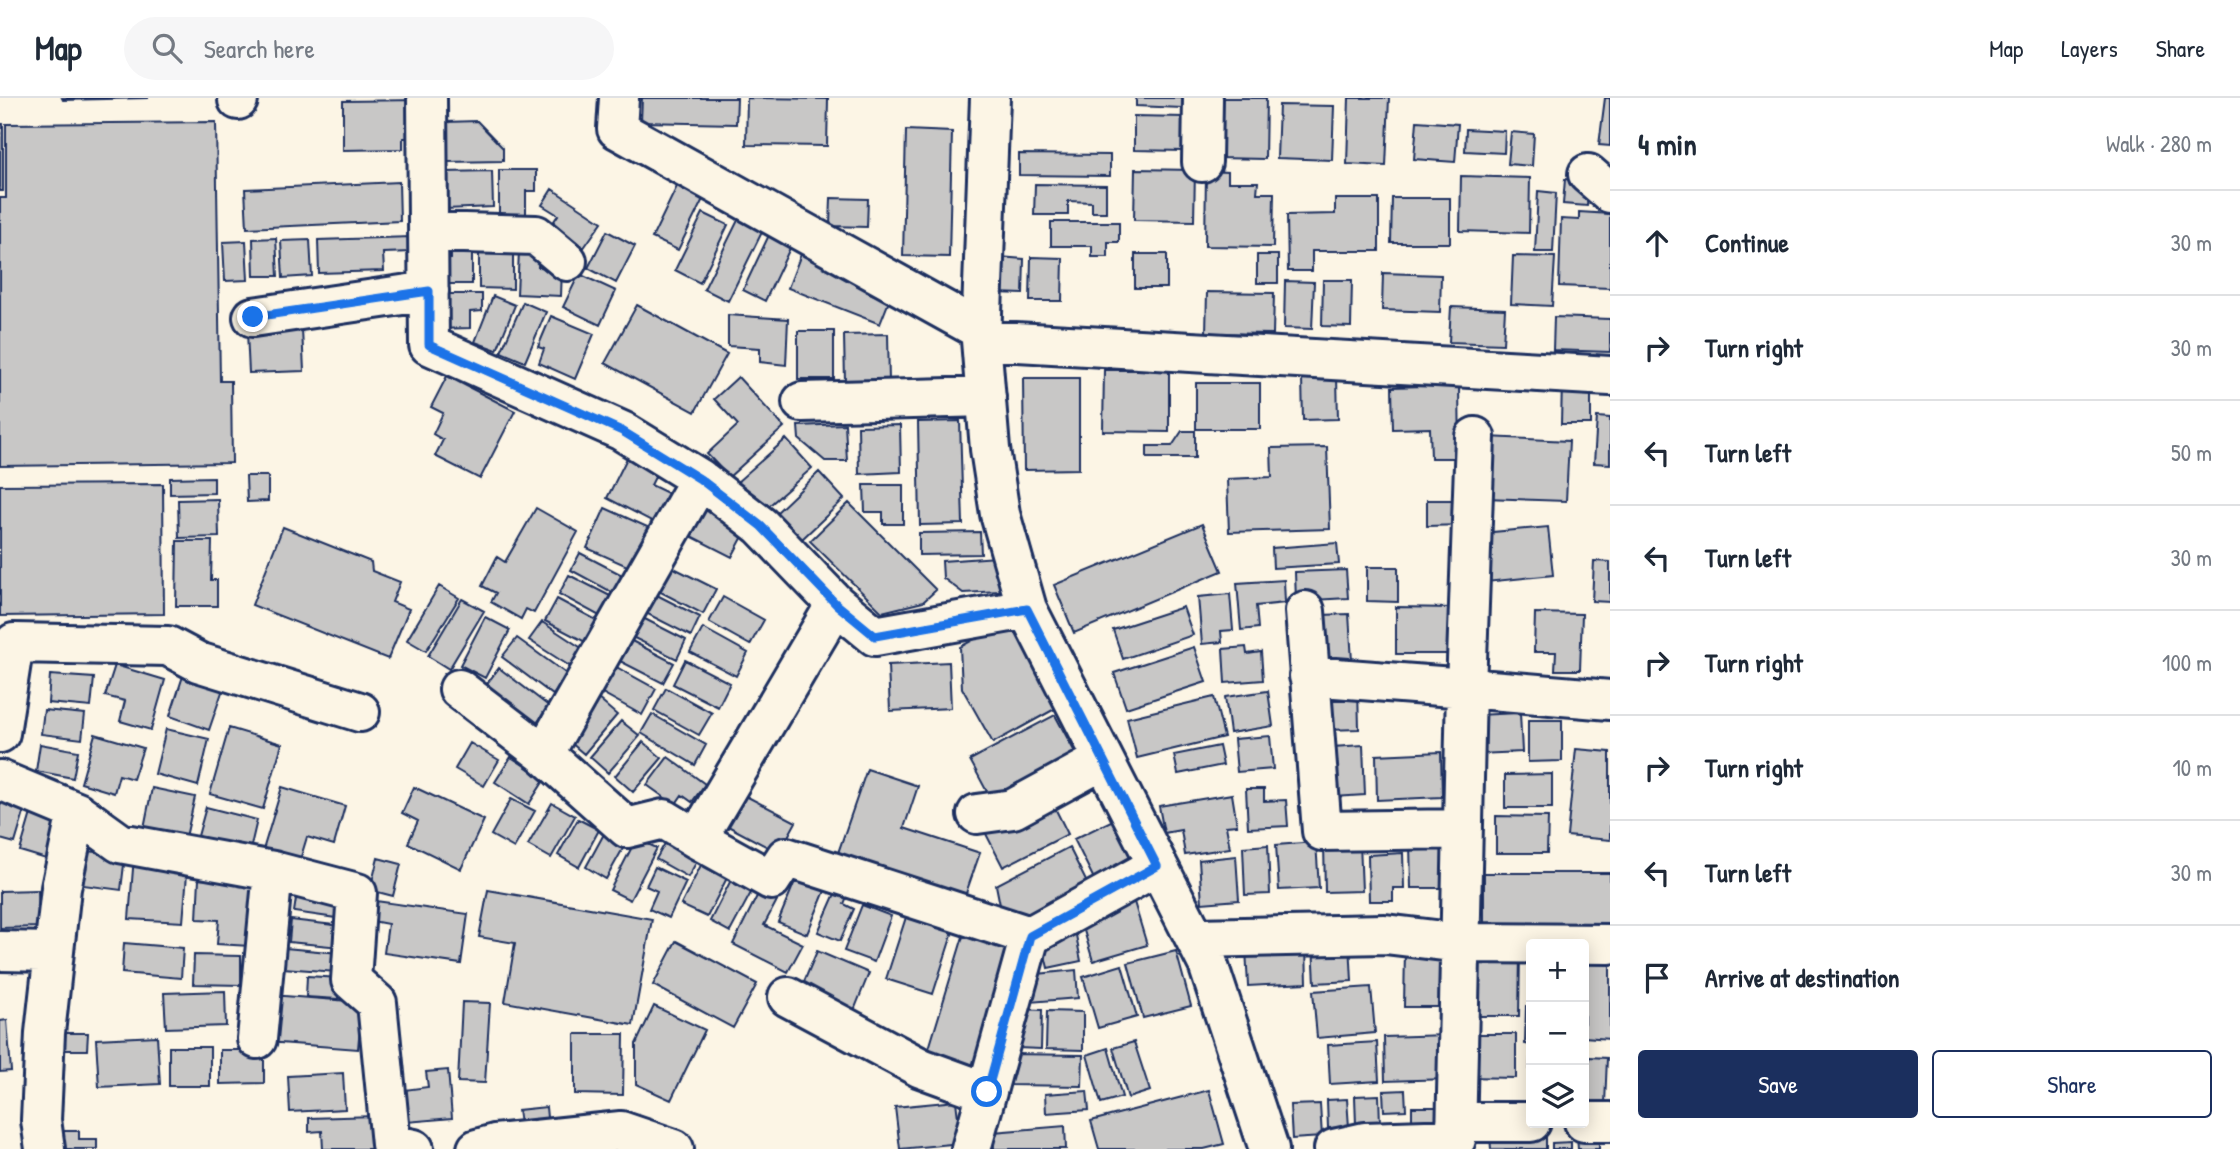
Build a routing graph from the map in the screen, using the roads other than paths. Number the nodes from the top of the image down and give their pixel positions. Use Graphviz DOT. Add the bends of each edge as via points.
graph roads {
  1 [pos="428,98"];
  2 [pos="619,98"];
  3 [pos="990,98"];
  4 [pos="1203,98"];
  5 [pos="1202,162"];
  6 [pos="428,232"];
  7 [pos="567,261"];
  8 [pos="429,291"];
  9 [pos="253,317"];
  10 [pos="982,336"];
  11 [pos="1610,376"];
  12 [pos="986,397"];
  13 [pos="802,402"];
  14 [pos="1475,437"];
  15 [pos="700,479"];
  16 [pos="836,604"];
  17 [pos="1027,609"];
  18 [pos="1305,611"];
  19 [pos="1309,676"];
  20 [pos="1466,688"];
  21 [pos="459,689"];
  22 [pos="1610,700"];
  23 [pos="360,712"];
  24 [pos="0,733"];
  25 [pos="544,754"];
  26 [pos="1103,760"];
  27 [pos="0,780"];
  28 [pos="77,812"];
  29 [pos="978,814"];
  30 [pos="1463,829"];
  31 [pos="697,838"];
  32 [pos="1157,866"];
  33 [pos="272,871"];
  34 [pos="1030,936"];
  35 [pos="1195,938"];
  36 [pos="1460,943"];
  37 [pos="1610,944"];
  38 [pos="0,951"];
  39 [pos="54,952"];
  40 [pos="788,998"];
  41 [pos="257,1039"];
  42 [pos="987,1092"];
  43 [pos="1589,1122"];
  44 [pos="1610,1122"];
  45 [pos="1526,1123"];
  46 [pos="1456,1137"];
  47 [pos="45,1149"];
  48 [pos="414,1149"];
  49 [pos="477,1149"];
  50 [pos="673,1149"];
  51 [pos="971,1149"];
  52 [pos="1269,1149"];
  53 [pos="1334,1149"];
  1 -- 6 [label="street"];
  2 -- 10 [label="street" via="617,129"];
  3 -- 10 [label="street"];
  4 -- 5 [label="street"];
  6 -- 7 [label="street" via="536,235"];
  6 -- 8 [label="street"];
  8 -- 9 [label="street"];
  8 -- 15 [label="street" via="429,345 622,431"];
  10 -- 11 [label="street"];
  10 -- 12 [label="street"];
  12 -- 13 [label="street"];
  12 -- 17 [label="street" via="1000,514"];
  14 -- 20 [label="street"];
  15 -- 16 [label="street" via="761,526"];
  15 -- 25 [label="street"];
  16 -- 17 [label="street" via="875,636"];
  16 -- 31 [label="street"];
  17 -- 26 [label="street"];
  18 -- 19 [label="street"];
  19 -- 20 [label="street"];
  19 -- 30 [label="street" via="1322,831"];
  20 -- 22 [label="street"];
  20 -- 30 [label="street"];
  21 -- 25 [label="street"];
  23 -- 24 [label="street" via="198,662 168,646 14,643"];
  25 -- 31 [label="street" via="627,828 664,819"];
  26 -- 29 [label="street" via="1013,809"];
  26 -- 32 [label="street"];
  27 -- 28 [label="street"];
  28 -- 33 [label="street" via="120,844"];
  28 -- 39 [label="street"];
  30 -- 36 [label="street"];
  31 -- 34 [label="street" via="771,880 786,857"];
  32 -- 34 [label="street"];
  32 -- 35 [label="street"];
  33 -- 41 [label="street"];
  33 -- 48 [label="street" via="357,893 351,980 377,1003 391,1144"];
  34 -- 42 [label="street"];
  35 -- 36 [label="street" via="1385,934"];
  35 -- 52 [label="street" via="1208,964"];
  36 -- 37 [label="street"];
  36 -- 46 [label="street"];
  38 -- 39 [label="street"];
  39 -- 47 [label="street" via="43,1070"];
  40 -- 42 [label="street" via="921,1068"];
  42 -- 51 [label="street"];
  43 -- 44 [label="street"];
  45 -- 46 [label="street"];
  46 -- 53 [label="street" via="1365,1142"];
  49 -- 50 [label="street" via="621,1131"];
}
